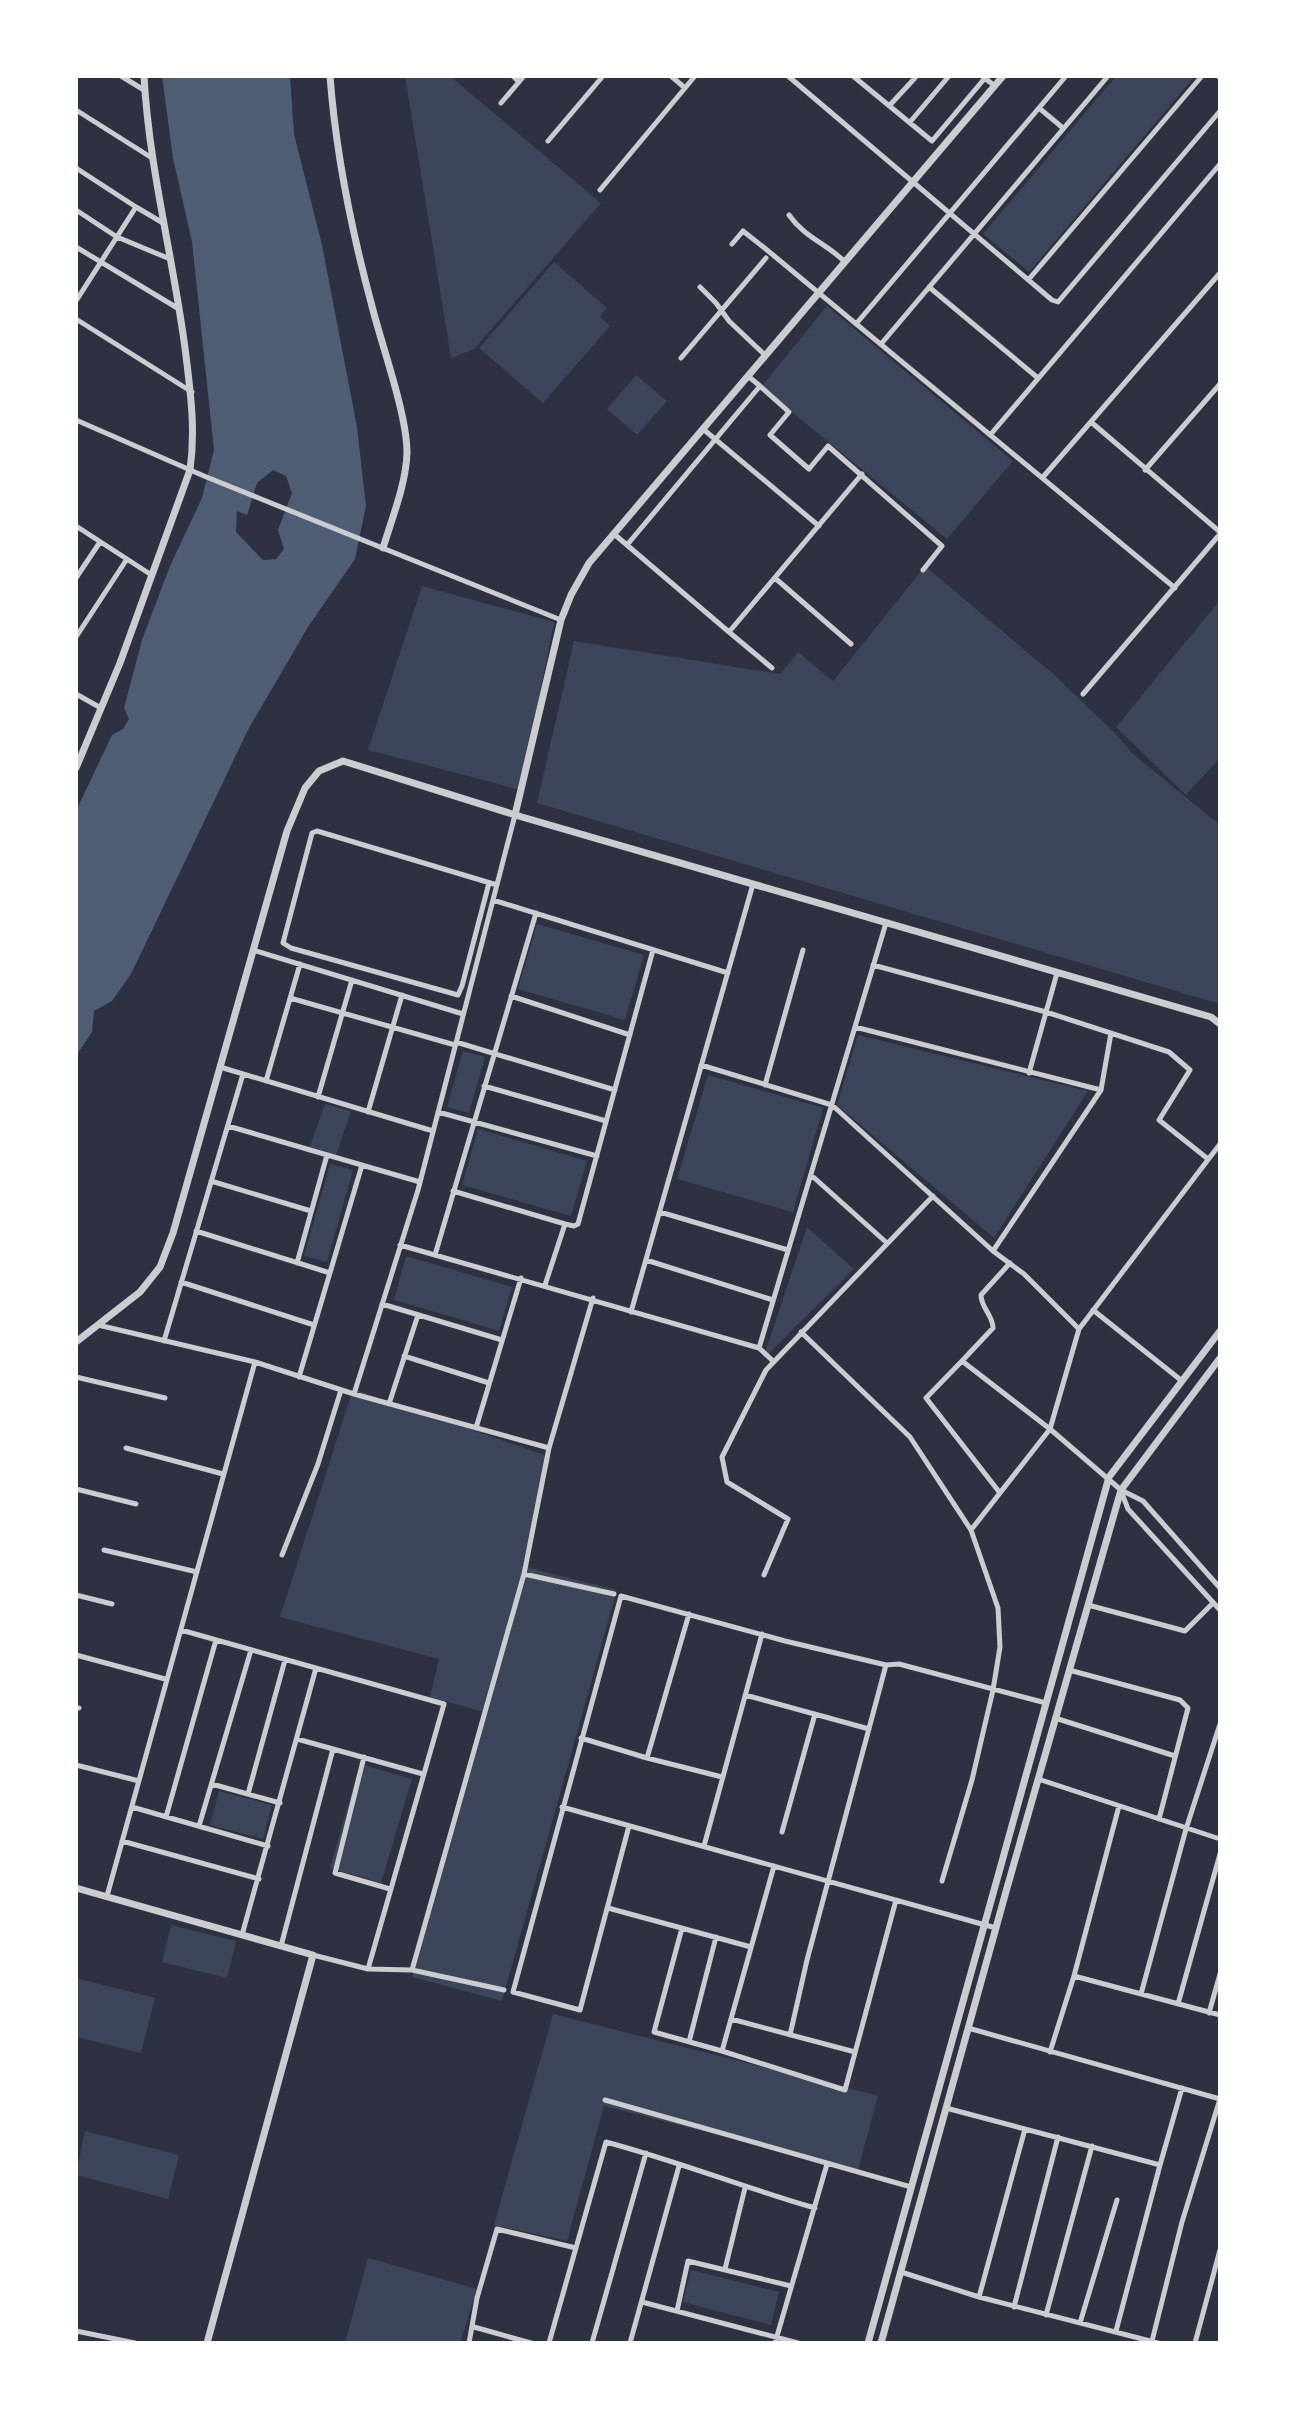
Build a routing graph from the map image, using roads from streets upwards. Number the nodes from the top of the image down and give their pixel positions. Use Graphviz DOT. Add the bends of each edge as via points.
graph roads {
  1 [pos="121,76"];
  2 [pos="144,76"];
  3 [pos="330,76"];
  4 [pos="513,76"];
  5 [pos="603,76"];
  6 [pos="671,76"];
  7 [pos="695,76"];
  8 [pos="788,76"];
  9 [pos="853,76"];
  10 [pos="949,76"];
  11 [pos="1003,76"];
  12 [pos="1066,76"];
  13 [pos="1108,76"];
  14 [pos="1202,76"];
  15 [pos="915,77"];
  16 [pos="984,77"];
  17 [pos="522,79"];
  18 [pos="995,86"];
  19 [pos="685,88"];
  20 [pos="145,91"];
  21 [pos="501,103"];
  22 [pos="889,106"];
  23 [pos="1039,108"];
  24 [pos="76,110"];
  25 [pos="1220,111"];
  26 [pos="910,122"];
  27 [pos="1063,128"];
  28 [pos="548,141"];
  29 [pos="153,159"];
  30 [pos="1220,164"];
  31 [pos="76,168"];
  32 [pos="913,182"];
  33 [pos="600,190"];
  34 [pos="136,207"];
  35 [pos="76,210"];
  36 [pos="950,213"];
  37 [pos="789,215"];
  38 [pos="165,224"];
  39 [pos="974,233"];
  40 [pos="117,237"];
  41 [pos="732,244"];
  42 [pos="76,247"];
  43 [pos="766,258"];
  44 [pos="171,260"];
  45 [pos="845,262"];
  46 [pos="100,263"];
  47 [pos="1220,273"];
  48 [pos="1029,279"];
  49 [pos="700,287"];
  50 [pos="929,287"];
  51 [pos="818,294"];
  52 [pos="76,301"];
  53 [pos="180,310"];
  54 [pos="721,311"];
  55 [pos="76,319"];
  56 [pos="856,324"];
  57 [pos="880,344"];
  58 [pos="766,356"];
  59 [pos="681,358"];
  60 [pos="748,376"];
  61 [pos="1038,378"];
  62 [pos="1220,384"];
  63 [pos="760,386"];
  64 [pos="192,392"];
  65 [pos="76,420"];
  66 [pos="1091,422"];
  67 [pos="703,429"];
  68 [pos="991,434"];
  69 [pos="717,441"];
  70 [pos="190,470"];
  71 [pos="1145,470"];
  72 [pos="862,474"];
  73 [pos="1043,477"];
  74 [pos="819,526"];
  75 [pos="77,530"];
  76 [pos="1220,533"];
  77 [pos="614,534"];
  78 [pos="100,542"];
  79 [pos="627,545"];
  80 [pos="383,548"];
  81 [pos="127,559"];
  82 [pos="923,570"];
  83 [pos="150,574"];
  84 [pos="76,578"];
  85 [pos="775,578"];
  86 [pos="1175,588"];
  87 [pos="561,620"];
  88 [pos="729,632"];
  89 [pos="76,637"];
  90 [pos="851,644"];
  91 [pos="772,668"];
  92 [pos="1083,694"];
  93 [pos="77,696"];
  94 [pos="101,708"];
  95 [pos="76,768"];
  96 [pos="515,815"];
  97 [pos="489,883"];
  98 [pos="753,884"];
  99 [pos="497,885"];
  100 [pos="493,900"];
  101 [pos="536,913"];
  102 [pos="886,923"];
  103 [pos="253,950"];
  104 [pos="653,950"];
  105 [pos="803,950"];
  106 [pos="300,964"];
  107 [pos="873,965"];
  108 [pos="728,973"];
  109 [pos="1057,973"];
  110 [pos="352,980"];
  111 [pos="402,995"];
  112 [pos="511,996"];
  113 [pos="290,998"];
  114 [pos="1046,1012"];
  115 [pos="342,1013"];
  116 [pos="463,1014"];
  117 [pos="1220,1024"];
  118 [pos="393,1027"];
  119 [pos="855,1027"];
  120 [pos="1111,1033"];
  121 [pos="630,1035"];
  122 [pos="456,1043"];
  123 [pos="493,1053"];
  124 [pos="701,1065"];
  125 [pos="220,1067"];
  126 [pos="1029,1073"];
  127 [pos="243,1074"];
  128 [pos="266,1081"];
  129 [pos="765,1085"];
  130 [pos="484,1086"];
  131 [pos="615,1090"];
  132 [pos="1101,1090"];
  133 [pos="318,1097"];
  134 [pos="832,1105"];
  135 [pos="368,1112"];
  136 [pos="438,1112"];
  137 [pos="606,1121"];
  138 [pos="473,1122"];
  139 [pos="228,1126"];
  140 [pos="433,1131"];
  141 [pos="1220,1144"];
  142 [pos="327,1155"];
  143 [pos="597,1156"];
  144 [pos="1208,1159"];
  145 [pos="362,1165"];
  146 [pos="811,1175"];
  147 [pos="211,1181"];
  148 [pos="420,1182"];
  149 [pos="453,1191"];
  150 [pos="933,1196"];
  151 [pos="311,1211"];
  152 [pos="660,1212"];
  153 [pos="565,1224"];
  154 [pos="196,1231"];
  155 [pos="887,1243"];
  156 [pos="400,1245"];
  157 [pos="788,1250"];
  158 [pos="993,1251"];
  159 [pos="435,1255"];
  160 [pos="646,1260"];
  161 [pos="297,1263"];
  162 [pos="1010,1263"];
  163 [pos="330,1273"];
  164 [pos="521,1278"];
  165 [pos="181,1282"];
  166 [pos="545,1285"];
  167 [pos="593,1298"];
  168 [pos="773,1300"];
  169 [pos="382,1304"];
  170 [pos="1093,1310"];
  171 [pos="631,1312"];
  172 [pos="418,1315"];
  173 [pos="97,1325"];
  174 [pos="314,1325"];
  175 [pos="1079,1329"];
  176 [pos="1220,1331"];
  177 [pos="801,1332"];
  178 [pos="502,1340"];
  179 [pos="164,1341"];
  180 [pos="76,1342"];
  181 [pos="759,1348"];
  182 [pos="404,1356"];
  183 [pos="1220,1358"];
  184 [pos="773,1361"];
  185 [pos="962,1361"];
  186 [pos="255,1362"];
  187 [pos="76,1377"];
  188 [pos="299,1377"];
  189 [pos="1182,1381"];
  190 [pos="489,1383"];
  191 [pos="341,1390"];
  192 [pos="354,1394"];
  193 [pos="165,1398"];
  194 [pos="389,1404"];
  195 [pos="476,1428"];
  196 [pos="1050,1429"];
  197 [pos="126,1448"];
  198 [pos="549,1448"];
  199 [pos="223,1474"];
  200 [pos="1109,1477"];
  201 [pos="76,1489"];
  202 [pos="1121,1490"];
  203 [pos="1000,1493"];
  204 [pos="136,1504"];
  205 [pos="971,1530"];
  206 [pos="104,1550"];
  207 [pos="282,1555"];
  208 [pos="197,1572"];
  209 [pos="524,1574"];
  210 [pos="764,1575"];
  211 [pos="1220,1588"];
  212 [pos="614,1594"];
  213 [pos="76,1595"];
  214 [pos="1213,1603"];
  215 [pos="112,1604"];
  216 [pos="1088,1605"];
  217 [pos="1220,1610"];
  218 [pos="689,1614"];
  219 [pos="181,1630"];
  220 [pos="762,1634"];
  221 [pos="216,1640"];
  222 [pos="251,1650"];
  223 [pos="76,1655"];
  224 [pos="285,1660"];
  225 [pos="886,1665"];
  226 [pos="316,1668"];
  227 [pos="1069,1670"];
  228 [pos="165,1679"];
  229 [pos="993,1690"];
  230 [pos="745,1695"];
  231 [pos="1046,1703"];
  232 [pos="815,1714"];
  233 [pos="1055,1718"];
  234 [pos="1220,1724"];
  235 [pos="869,1729"];
  236 [pos="581,1738"];
  237 [pos="297,1739"];
  238 [pos="333,1749"];
  239 [pos="1175,1756"];
  240 [pos="1209,1756"];
  241 [pos="364,1757"];
  242 [pos="647,1758"];
  243 [pos="1220,1758"];
  244 [pos="76,1765"];
  245 [pos="424,1774"];
  246 [pos="722,1777"];
  247 [pos="1038,1779"];
  248 [pos="139,1781"];
  249 [pos="212,1784"];
  250 [pos="248,1794"];
  251 [pos="280,1803"];
  252 [pos="1119,1806"];
  253 [pos="132,1807"];
  254 [pos="562,1807"];
  255 [pos="166,1817"];
  256 [pos="1159,1819"];
  257 [pos="199,1826"];
  258 [pos="629,1826"];
  259 [pos="1186,1829"];
  260 [pos="782,1832"];
  261 [pos="1220,1839"];
  262 [pos="122,1841"];
  263 [pos="268,1846"];
  264 [pos="704,1846"];
  265 [pos="1220,1854"];
  266 [pos="774,1866"];
  267 [pos="259,1879"];
  268 [pos="828,1881"];
  269 [pos="942,1881"];
  270 [pos="76,1888"];
  271 [pos="390,1889"];
  272 [pos="107,1896"];
  273 [pos="896,1900"];
  274 [pos="608,1908"];
  275 [pos="984,1925"];
  276 [pos="682,1928"];
  277 [pos="996,1928"];
  278 [pos="242,1935"];
  279 [pos="716,1937"];
  280 [pos="281,1946"];
  281 [pos="751,1947"];
  282 [pos="313,1955"];
  283 [pos="368,1969"];
  284 [pos="412,1970"];
  285 [pos="1220,1974"];
  286 [pos="1074,1976"];
  287 [pos="504,1990"];
  288 [pos="1141,1994"];
  289 [pos="1178,2004"];
  290 [pos="1209,2013"];
  291 [pos="1220,2015"];
  292 [pos="731,2019"];
  293 [pos="968,2028"];
  294 [pos="790,2035"];
  295 [pos="689,2042"];
  296 [pos="722,2051"];
  297 [pos="855,2052"];
  298 [pos="1050,2052"];
  299 [pos="1182,2088"];
  300 [pos="605,2100"];
  301 [pos="946,2108"];
  302 [pos="1025,2129"];
  303 [pos="1058,2137"];
  304 [pos="1092,2146"];
  305 [pos="646,2153"];
  306 [pos="827,2164"];
  307 [pos="1160,2165"];
  308 [pos="679,2166"];
  309 [pos="911,2187"];
  310 [pos="745,2188"];
  311 [pos="1117,2200"];
  312 [pos="815,2208"];
  313 [pos="576,2248"];
  314 [pos="1220,2250"];
  315 [pos="724,2269"];
  316 [pos="901,2272"];
  317 [pos="791,2286"];
  318 [pos="979,2297"];
  319 [pos="642,2302"];
  320 [pos="1014,2307"];
  321 [pos="677,2311"];
  322 [pos="1046,2315"];
  323 [pos="1080,2323"];
  324 [pos="474,2327"];
  325 [pos="76,2331"];
  326 [pos="1116,2331"];
  327 [pos="776,2340"];
  328 [pos="1155,2342"];
  329 [pos="135,2343"];
  330 [pos="207,2343"];
  331 [pos="469,2343"];
  332 [pos="531,2343"];
  333 [pos="549,2343"];
  334 [pos="592,2343"];
  335 [pos="630,2343"];
  336 [pos="798,2343"];
  337 [pos="868,2343"];
  338 [pos="881,2343"];
  339 [pos="1195,2343"];
  1 -- 20 [label="street"];
  2 -- 20 [label="street"];
  3 -- 80 [label="street" via="352,231 407,451"];
  4 -- 17 [label="street"];
  5 -- 28 [label="street"];
  6 -- 19 [label="street"];
  7 -- 19 [label="street"];
  8 -- 32 [label="street"];
  9 -- 22 [label="street"];
  10 -- 26 [label="street"];
  11 -- 18 [label="street"];
  12 -- 23 [label="street"];
  13 -- 27 [label="street"];
  14 -- 48 [label="street"];
  15 -- 22 [label="street"];
  16 -- 18 [label="street"];
  16 -- 26 [label="street" via="936,139"];
  17 -- 21 [label="street"];
  18 -- 32 [label="street"];
  19 -- 33 [label="street"];
  20 -- 29 [label="street"];
  22 -- 26 [label="street"];
  23 -- 27 [label="street"];
  23 -- 36 [label="street"];
  24 -- 29 [label="street"];
  25 -- 48 [label="street" via="1063,299 1052,300"];
  27 -- 39 [label="street"];
  29 -- 38 [label="street"];
  30 -- 61 [label="street"];
  31 -- 34 [label="street"];
  32 -- 36 [label="street"];
  32 -- 45 [label="street"];
  34 -- 38 [label="street"];
  34 -- 40 [label="street"];
  35 -- 40 [label="street"];
  36 -- 39 [label="street"];
  36 -- 56 [label="street"];
  37 -- 45 [label="street" via="802,232"];
  38 -- 44 [label="street"];
  39 -- 48 [label="street"];
  39 -- 50 [label="street"];
  40 -- 44 [label="street"];
  40 -- 46 [label="street"];
  41 -- 51 [label="street" via="743,231"];
  42 -- 46 [label="street"];
  43 -- 54 [label="street"];
  44 -- 53 [label="street"];
  45 -- 51 [label="street"];
  46 -- 52 [label="street"];
  46 -- 53 [label="street"];
  47 -- 66 [label="street"];
  49 -- 54 [label="street"];
  50 -- 57 [label="street"];
  50 -- 61 [label="street"];
  51 -- 56 [label="street"];
  51 -- 58 [label="street"];
  53 -- 64 [label="street"];
  54 -- 58 [label="street"];
  54 -- 59 [label="street"];
  55 -- 64 [label="street"];
  56 -- 57 [label="street"];
  57 -- 68 [label="street"];
  58 -- 60 [label="street"];
  60 -- 63 [label="street"];
  60 -- 67 [label="street"];
  61 -- 68 [label="street"];
  62 -- 71 [label="street"];
  63 -- 69 [label="street"];
  63 -- 72 [label="street" via="789,412 770,435 809,469 828,446"];
  64 -- 70 [label="street"];
  65 -- 70 [label="street"];
  66 -- 71 [label="street"];
  66 -- 73 [label="street"];
  67 -- 69 [label="street"];
  67 -- 77 [label="street"];
  68 -- 73 [label="street"];
  69 -- 74 [label="street"];
  69 -- 79 [label="street"];
  70 -- 80 [label="street"];
  70 -- 83 [label="street"];
  71 -- 76 [label="street"];
  72 -- 74 [label="street"];
  72 -- 82 [label="street" via="942,546"];
  73 -- 86 [label="street"];
  74 -- 85 [label="street"];
  75 -- 78 [label="street"];
  76 -- 86 [label="street"];
  77 -- 79 [label="street"];
  77 -- 87 [label="street" via="589,563"];
  78 -- 81 [label="street"];
  78 -- 84 [label="street"];
  79 -- 88 [label="street"];
  80 -- 87 [label="street"];
  81 -- 83 [label="street"];
  81 -- 89 [label="street"];
  83 -- 94 [label="street"];
  85 -- 88 [label="street"];
  85 -- 90 [label="street"];
  86 -- 92 [label="street"];
  87 -- 96 [label="street"];
  88 -- 91 [label="street"];
  93 -- 94 [label="street"];
  94 -- 95 [label="street"];
  96 -- 98 [label="street"];
  96 -- 99 [label="street"];
  96 -- 103 [label="street" via="343,761 319,771 305,788 287,831"];
  97 -- 97 [label="street" via="317,831 312,833 283,943 458,995"];
  97 -- 99 [label="street"];
  98 -- 102 [label="street"];
  98 -- 108 [label="street"];
  99 -- 100 [label="street"];
  100 -- 101 [label="street"];
  100 -- 116 [label="street"];
  101 -- 104 [label="street"];
  101 -- 112 [label="street"];
  102 -- 107 [label="street"];
  102 -- 109 [label="street"];
  103 -- 106 [label="street"];
  103 -- 125 [label="street"];
  104 -- 108 [label="street"];
  104 -- 121 [label="street"];
  105 -- 129 [label="street"];
  106 -- 110 [label="street"];
  106 -- 113 [label="street"];
  107 -- 114 [label="street"];
  107 -- 119 [label="street"];
  108 -- 124 [label="street"];
  109 -- 114 [label="street"];
  109 -- 117 [label="street"];
  110 -- 111 [label="street"];
  110 -- 115 [label="street"];
  111 -- 116 [label="street"];
  111 -- 118 [label="street"];
  112 -- 121 [label="street"];
  112 -- 123 [label="street"];
  113 -- 115 [label="street"];
  113 -- 128 [label="street"];
  114 -- 120 [label="street"];
  114 -- 126 [label="street"];
  115 -- 118 [label="street"];
  115 -- 133 [label="street"];
  116 -- 122 [label="street"];
  118 -- 122 [label="street"];
  118 -- 135 [label="street"];
  119 -- 126 [label="street"];
  119 -- 134 [label="street"];
  120 -- 132 [label="street"];
  120 -- 144 [label="street" via="1169,1052 1190,1070 1159,1120"];
  121 -- 131 [label="street"];
  122 -- 123 [label="street"];
  122 -- 136 [label="street"];
  123 -- 130 [label="street"];
  123 -- 131 [label="street"];
  124 -- 129 [label="street"];
  124 -- 152 [label="street"];
  125 -- 127 [label="street"];
  125 -- 173 [label="street" via="160,1267 140,1292"];
  126 -- 132 [label="street"];
  127 -- 128 [label="street"];
  127 -- 139 [label="street"];
  128 -- 133 [label="street"];
  129 -- 134 [label="street"];
  130 -- 137 [label="street"];
  130 -- 138 [label="street"];
  131 -- 137 [label="street"];
  132 -- 158 [label="street"];
  133 -- 135 [label="street"];
  134 -- 146 [label="street"];
  134 -- 150 [label="street"];
  135 -- 140 [label="street"];
  136 -- 138 [label="street"];
  136 -- 140 [label="street"];
  137 -- 143 [label="street"];
  138 -- 143 [label="street"];
  138 -- 149 [label="street"];
  139 -- 142 [label="street"];
  139 -- 147 [label="street"];
  140 -- 148 [label="street"];
  141 -- 144 [label="street"];
  142 -- 145 [label="street"];
  142 -- 151 [label="street"];
  143 -- 153 [label="street" via="579,1222"];
  144 -- 170 [label="street"];
  145 -- 148 [label="street"];
  145 -- 163 [label="street"];
  146 -- 155 [label="street"];
  146 -- 157 [label="street"];
  147 -- 151 [label="street"];
  147 -- 154 [label="street"];
  148 -- 156 [label="street"];
  149 -- 153 [label="street"];
  149 -- 159 [label="street"];
  150 -- 155 [label="street"];
  150 -- 158 [label="street"];
  151 -- 161 [label="street"];
  152 -- 157 [label="street"];
  152 -- 160 [label="street"];
  153 -- 166 [label="street"];
  154 -- 161 [label="street"];
  154 -- 165 [label="street"];
  155 -- 177 [label="street"];
  156 -- 159 [label="street"];
  156 -- 169 [label="street"];
  157 -- 168 [label="street"];
  158 -- 162 [label="street"];
  159 -- 164 [label="street"];
  160 -- 168 [label="street"];
  160 -- 171 [label="street"];
  161 -- 163 [label="street"];
  162 -- 175 [label="street"];
  162 -- 185 [label="street" via="981,1295 993,1328"];
  163 -- 174 [label="street"];
  164 -- 166 [label="street"];
  164 -- 178 [label="street"];
  165 -- 174 [label="street"];
  165 -- 179 [label="street"];
  166 -- 167 [label="street"];
  167 -- 171 [label="street"];
  167 -- 198 [label="street"];
  168 -- 181 [label="street"];
  169 -- 172 [label="street"];
  169 -- 192 [label="street"];
  170 -- 175 [label="street"];
  170 -- 189 [label="street"];
  171 -- 181 [label="street"];
  172 -- 178 [label="street"];
  172 -- 182 [label="street"];
  173 -- 179 [label="street"];
  173 -- 180 [label="street"];
  174 -- 188 [label="street"];
  175 -- 196 [label="street"];
  176 -- 189 [label="street"];
  177 -- 184 [label="street"];
  177 -- 205 [label="street" via="910,1437"];
  178 -- 190 [label="street"];
  179 -- 186 [label="street"];
  181 -- 184 [label="street"];
  182 -- 190 [label="street"];
  182 -- 194 [label="street"];
  183 -- 202 [label="street"];
  184 -- 210 [label="street" via="722,1457 727,1482 788,1519"];
  185 -- 196 [label="street"];
  185 -- 203 [label="street" via="926,1398"];
  186 -- 188 [label="street"];
  186 -- 199 [label="street"];
  187 -- 193 [label="street"];
  188 -- 191 [label="street"];
  189 -- 200 [label="street"];
  190 -- 195 [label="street"];
  191 -- 192 [label="street"];
  191 -- 207 [label="street"];
  192 -- 194 [label="street"];
  194 -- 195 [label="street"];
  195 -- 198 [label="street"];
  196 -- 200 [label="street"];
  196 -- 203 [label="street"];
  197 -- 199 [label="street"];
  198 -- 209 [label="street"];
  199 -- 208 [label="street"];
  200 -- 202 [label="street"];
  200 -- 231 [label="street"];
  201 -- 204 [label="street"];
  202 -- 211 [label="street" via="1143,1501"];
  202 -- 214 [label="street" via="1128,1509"];
  202 -- 216 [label="street"];
  203 -- 205 [label="street"];
  205 -- 229 [label="street" via="998,1608 1000,1647"];
  206 -- 208 [label="street"];
  208 -- 219 [label="street"];
  209 -- 212 [label="street"];
  209 -- 284 [label="street"];
  213 -- 215 [label="street"];
  214 -- 216 [label="street" via="1185,1631"];
  214 -- 217 [label="street"];
  216 -- 227 [label="street"];
  218 -- 220 [label="street"];
  218 -- 236 [label="street" via="621,1596"];
  218 -- 242 [label="street"];
  219 -- 221 [label="street"];
  219 -- 228 [label="street"];
  220 -- 225 [label="street"];
  220 -- 230 [label="street"];
  221 -- 222 [label="street"];
  221 -- 255 [label="street"];
  222 -- 224 [label="street"];
  222 -- 249 [label="street"];
  223 -- 228 [label="street"];
  224 -- 226 [label="street"];
  224 -- 250 [label="street"];
  225 -- 229 [label="street"];
  225 -- 235 [label="street"];
  226 -- 237 [label="street"];
  226 -- 245 [label="street" via="444,1704"];
  227 -- 233 [label="street"];
  227 -- 239 [label="street" via="1180,1700 1188,1708"];
  228 -- 248 [label="street"];
  229 -- 231 [label="street"];
  229 -- 269 [label="street"];
  230 -- 232 [label="street"];
  230 -- 246 [label="street"];
  231 -- 275 [label="street"];
  232 -- 235 [label="street"];
  232 -- 260 [label="street"];
  233 -- 239 [label="street"];
  233 -- 247 [label="street"];
  234 -- 240 [label="street"];
  235 -- 268 [label="street"];
  236 -- 242 [label="street"];
  236 -- 254 [label="street"];
  237 -- 238 [label="street"];
  237 -- 251 [label="street"];
  238 -- 241 [label="street"];
  238 -- 280 [label="street"];
  239 -- 256 [label="street"];
  240 -- 243 [label="street"];
  240 -- 259 [label="street"];
  241 -- 245 [label="street"];
  241 -- 271 [label="street" via="335,1873"];
  242 -- 246 [label="street"];
  244 -- 248 [label="street"];
  245 -- 271 [label="street"];
  246 -- 264 [label="street"];
  247 -- 252 [label="street"];
  247 -- 277 [label="street"];
  248 -- 253 [label="street"];
  249 -- 250 [label="street"];
  249 -- 257 [label="street"];
  250 -- 251 [label="street"];
  251 -- 263 [label="street"];
  252 -- 256 [label="street"];
  252 -- 286 [label="street"];
  253 -- 255 [label="street"];
  253 -- 262 [label="street"];
  254 -- 258 [label="street"];
  254 -- 274 [label="street" via="513,1992 580,2010"];
  255 -- 257 [label="street"];
  256 -- 259 [label="street"];
  257 -- 263 [label="street"];
  258 -- 264 [label="street"];
  258 -- 274 [label="street"];
  259 -- 261 [label="street"];
  259 -- 288 [label="street"];
  262 -- 267 [label="street"];
  262 -- 272 [label="street"];
  263 -- 267 [label="street"];
  264 -- 266 [label="street"];
  265 -- 289 [label="street"];
  266 -- 268 [label="street"];
  266 -- 281 [label="street"];
  267 -- 278 [label="street"];
  268 -- 273 [label="street"];
  268 -- 294 [label="street"];
  270 -- 272 [label="street"];
  271 -- 283 [label="street"];
  272 -- 278 [label="street"];
  273 -- 275 [label="street"];
  273 -- 297 [label="street"];
  274 -- 276 [label="street"];
  275 -- 277 [label="street"];
  275 -- 309 [label="street"];
  276 -- 279 [label="street"];
  276 -- 295 [label="street" via="654,2032"];
  277 -- 293 [label="street"];
  278 -- 280 [label="street"];
  279 -- 281 [label="street"];
  279 -- 295 [label="street"];
  280 -- 282 [label="street"];
  281 -- 292 [label="street"];
  282 -- 283 [label="street"];
  282 -- 330 [label="street"];
  283 -- 284 [label="street"];
  284 -- 287 [label="street"];
  285 -- 290 [label="street"];
  286 -- 288 [label="street"];
  286 -- 298 [label="street"];
  288 -- 289 [label="street"];
  289 -- 290 [label="street"];
  290 -- 291 [label="street"];
  292 -- 294 [label="street"];
  292 -- 296 [label="street"];
  293 -- 298 [label="street"];
  293 -- 301 [label="street"];
  294 -- 297 [label="street"];
  295 -- 296 [label="street"];
  296 -- 297 [label="street" via="845,2090"];
  298 -- 299 [label="street"];
  299 -- 307 [label="street"];
  299 -- 328 [label="street" via="1220,2099 1182,2222"];
  300 -- 306 [label="street"];
  301 -- 302 [label="street"];
  301 -- 316 [label="street"];
  302 -- 303 [label="street"];
  302 -- 318 [label="street"];
  303 -- 304 [label="street"];
  303 -- 320 [label="street"];
  304 -- 307 [label="street"];
  304 -- 322 [label="street"];
  305 -- 308 [label="street"];
  305 -- 313 [label="street" via="606,2142"];
  305 -- 334 [label="street"];
  306 -- 309 [label="street"];
  306 -- 312 [label="street"];
  307 -- 326 [label="street"];
  308 -- 310 [label="street"];
  308 -- 319 [label="street"];
  309 -- 337 [label="street"];
  310 -- 312 [label="street"];
  310 -- 315 [label="street"];
  311 -- 323 [label="street"];
  312 -- 317 [label="street"];
  313 -- 324 [label="street" via="497,2229"];
  313 -- 333 [label="street"];
  314 -- 339 [label="street"];
  315 -- 317 [label="street"];
  315 -- 321 [label="street" via="688,2261"];
  316 -- 318 [label="street"];
  316 -- 338 [label="street"];
  317 -- 327 [label="street"];
  318 -- 320 [label="street"];
  319 -- 321 [label="street"];
  319 -- 335 [label="street"];
  320 -- 322 [label="street"];
  321 -- 327 [label="street"];
  322 -- 323 [label="street"];
  323 -- 326 [label="street"];
  324 -- 331 [label="street"];
  324 -- 332 [label="street"];
  325 -- 329 [label="street"];
  326 -- 328 [label="street"];
  327 -- 336 [label="street"];
}
